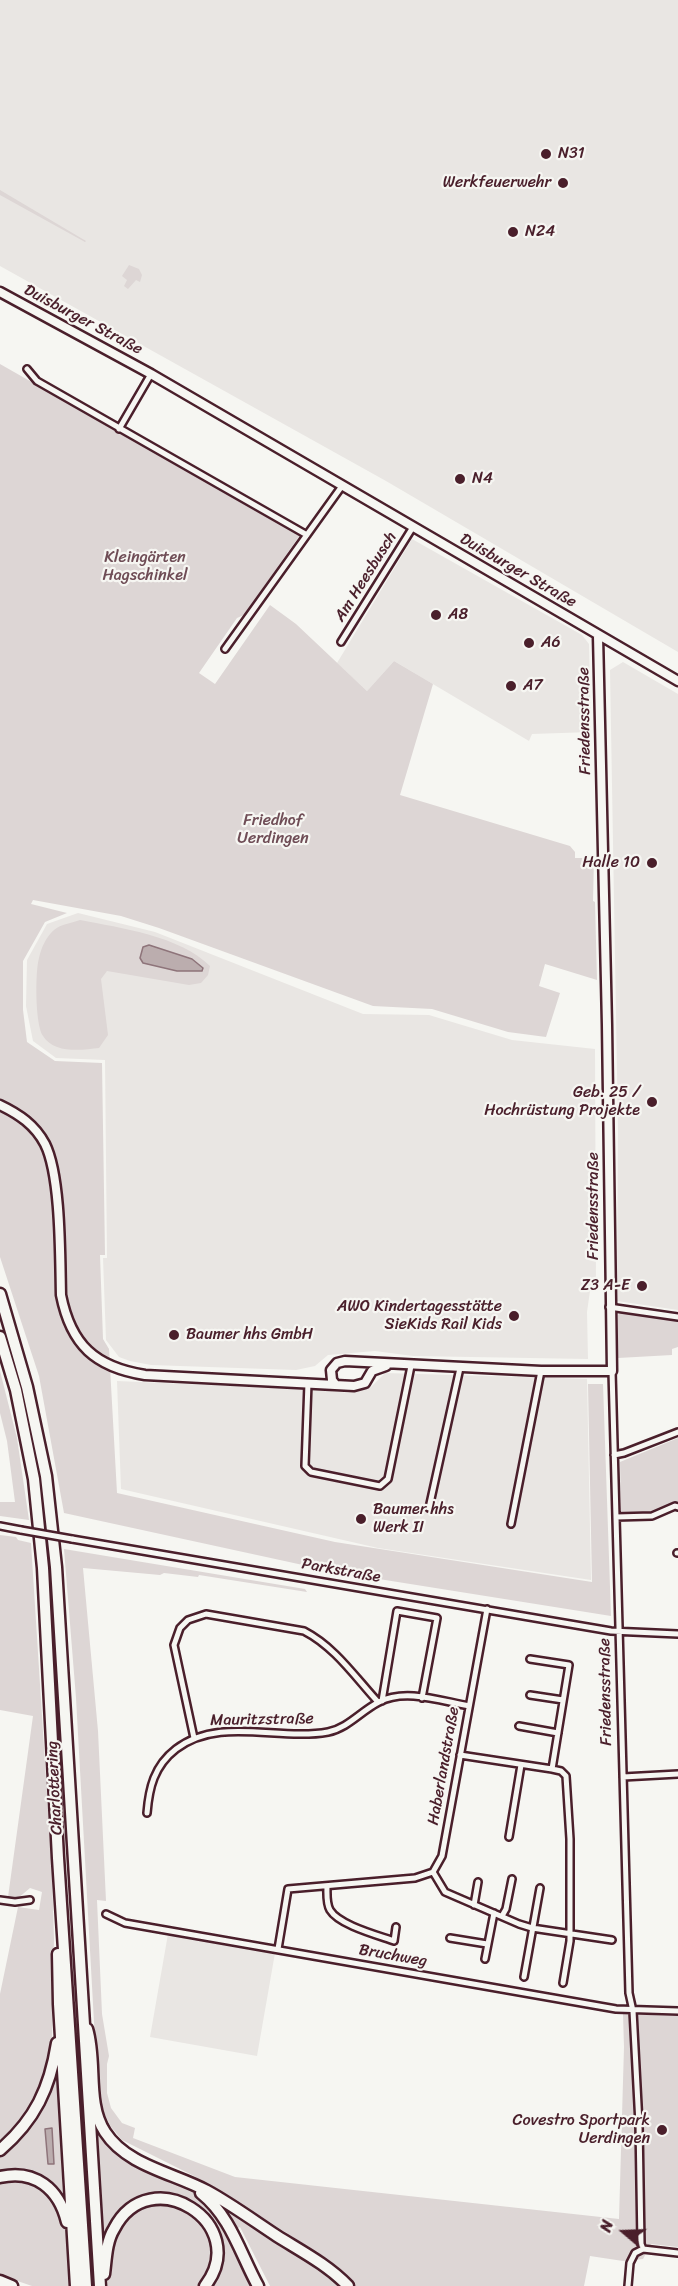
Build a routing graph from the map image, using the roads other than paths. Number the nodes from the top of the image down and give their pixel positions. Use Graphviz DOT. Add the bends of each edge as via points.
graph roads {
  1 [pos="0,292"];
  2 [pos="27,369"];
  3 [pos="151,374"];
  4 [pos="120,429"];
  5 [pos="342,486"];
  6 [pos="413,527"];
  7 [pos="307,535"];
  8 [pos="598,636"];
  9 [pos="341,642"];
  10 [pos="225,649"];
  11 [pos="678,681"];
  12 [pos="0,1105"];
  13 [pos="0,1294"];
  14 [pos="609,1308"];
  15 [pos="678,1317"];
  16 [pos="0,1337"];
  17 [pos="362,1362"];
  18 [pos="390,1365"];
  19 [pos="411,1366"];
  20 [pos="460,1368"];
  21 [pos="542,1371"];
  22 [pos="612,1371"];
  23 [pos="331,1374"];
  24 [pos="312,1383"];
  25 [pos="365,1383"];
  26 [pos="336,1385"];
  27 [pos="678,1432"];
  28 [pos="614,1455"];
  29 [pos="678,1507"];
  30 [pos="429,1508"];
  31 [pos="616,1517"];
  32 [pos="511,1524"];
  33 [pos="0,1526"];
  34 [pos="487,1609"];
  35 [pos="619,1632"];
  36 [pos="678,1634"];
  37 [pos="530,1659"];
  38 [pos="530,1695"];
  39 [pos="422,1698"];
  40 [pos="563,1700"];
  41 [pos="380,1701"];
  42 [pos="469,1706"];
  43 [pos="519,1726"];
  44 [pos="558,1733"];
  45 [pos="194,1738"];
  46 [pos="460,1755"];
  47 [pos="521,1765"];
  48 [pos="552,1769"];
  49 [pos="678,1774"];
  50 [pos="623,1777"];
  51 [pos="147,1813"];
  52 [pos="509,1836"];
  53 [pos="58,1858"];
  54 [pos="433,1872"];
  55 [pos="512,1879"];
  56 [pos="478,1882"];
  57 [pos="327,1886"];
  58 [pos="540,1888"];
  59 [pos="0,1900"];
  60 [pos="30,1900"];
  61 [pos="474,1905"];
  62 [pos="494,1913"];
  63 [pos="106,1914"];
  64 [pos="502,1916"];
  65 [pos="396,1927"];
  66 [pos="532,1928"];
  67 [pos="570,1933"];
  68 [pos="450,1938"];
  69 [pos="612,1940"];
  70 [pos="487,1944"];
  71 [pos="278,1949"];
  72 [pos="485,1959"];
  73 [pos="524,1977"];
  74 [pos="563,1983"];
  75 [pos="59,2004"];
  76 [pos="633,2011"];
  77 [pos="678,2011"];
  78 [pos="81,2012"];
  79 [pos="0,2150"];
  80 [pos="0,2177"];
  81 [pos="190,2184"];
  82 [pos="74,2245"];
  83 [pos="643,2249"];
  84 [pos="678,2253"];
  85 [pos="0,2281"];
  86 [pos="12,2286"];
  87 [pos="76,2286"];
  88 [pos="86,2286"];
  89 [pos="101,2286"];
  90 [pos="205,2286"];
  91 [pos="258,2286"];
  92 [pos="348,2286"];
  93 [pos="628,2286"];
  1 -- 3 [label="main road, Duisburger Straße"];
  2 -- 4 [label="street" via="37,381"];
  3 -- 4 [label="street, Duisburger Straße"];
  3 -- 5 [label="main road, Duisburger Straße"];
  4 -- 7 [label="street"];
  5 -- 6 [label="main road, Duisburger Straße"];
  5 -- 7 [label="street"];
  6 -- 8 [label="main road, Duisburger Straße"];
  6 -- 9 [label="street, Am Heesbusch"];
  7 -- 10 [label="street"];
  8 -- 11 [label="main road, Duisburger Straße"];
  8 -- 14 [label="main road, Friedensstraße" via="608,1036"];
  12 -- 24 [label="main road" via="26,1120 45,1144 55,1180 64,1310 76,1336 95,1358 124,1371 146,1375"];
  13 -- 78 [label="highway, Charlottering" via="27,1387 46,1476 56,1568"];
  14 -- 15 [label="street"];
  14 -- 22 [label="main road, Friedensstraße"];
  16 -- 53 [label="highway, Charlottering" via="16,1390 44,1568"];
  17 -- 18 [label="main road"];
  17 -- 23 [label="main road" via="337,1362"];
  17 -- 25 [label="main road" via="367,1370"];
  18 -- 19 [label="main road"];
  18 -- 25 [label="main road" via="372,1371"];
  19 -- 20 [label="main road"];
  19 -- 24 [label="street" via="388,1479 380,1486 311,1472 305,1466"];
  20 -- 21 [label="main road"];
  20 -- 30 [label="street"];
  21 -- 22 [label="main road"];
  21 -- 32 [label="street"];
  22 -- 28 [label="street, Friedensstraße"];
  23 -- 24 [label="main road"];
  23 -- 26 [label="main road"];
  24 -- 26 [label="main road"];
  25 -- 26 [label="main road"];
  27 -- 28 [label="street"];
  28 -- 31 [label="street, Friedensstraße"];
  29 -- 31 [label="street" via="652,1516"];
  31 -- 35 [label="street, Friedensstraße"];
  33 -- 34 [label="street, Parkstraße, bridge"];
  34 -- 35 [label="street, Parkstraße"];
  34 -- 42 [label="street, Haberlandstraße"];
  35 -- 36 [label="street, Parkstraße"];
  35 -- 50 [label="street, Friedensstraße"];
  37 -- 40 [label="street" via="569,1665"];
  38 -- 40 [label="street"];
  39 -- 41 [label="street" via="394,1696"];
  39 -- 41 [label="street" via="437,1618 397,1611"];
  39 -- 42 [label="street"];
  40 -- 44 [label="street"];
  41 -- 45 [label="street, Mauritzstraße" via="355,1720 329,1732 214,1732"];
  41 -- 45 [label="street" via="330,1648 304,1631 206,1614 188,1620 180,1628 174,1645"];
  42 -- 46 [label="street, Haberlandstraße"];
  43 -- 44 [label="street"];
  44 -- 48 [label="street"];
  45 -- 51 [label="street, Mauritzstraße" via="165,1758 155,1773"];
  46 -- 47 [label="street"];
  46 -- 54 [label="street, Haberlandstraße" via="442,1857"];
  47 -- 48 [label="street"];
  47 -- 52 [label="street"];
  48 -- 67 [label="street" via="566,1776"];
  49 -- 50 [label="street"];
  50 -- 76 [label="street, Friedensstraße" via="629,1994"];
  53 -- 75 [label="highway"];
  53 -- 88 [label="highway, Charlottering"];
  54 -- 57 [label="street" via="415,1878"];
  54 -- 61 [label="street" via="445,1892"];
  55 -- 64 [label="street"];
  56 -- 61 [label="street"];
  57 -- 65 [label="street" via="328,1906 337,1917 394,1941"];
  57 -- 71 [label="street" via="288,1889"];
  58 -- 66 [label="street"];
  59 -- 60 [label="street"];
  61 -- 62 [label="street"];
  62 -- 64 [label="street"];
  62 -- 70 [label="street"];
  63 -- 71 [label="street, Bruchweg" via="124,1923"];
  64 -- 66 [label="street"];
  66 -- 67 [label="street"];
  66 -- 73 [label="street"];
  67 -- 69 [label="street"];
  67 -- 74 [label="street"];
  68 -- 70 [label="street"];
  70 -- 72 [label="street"];
  71 -- 76 [label="street, Bruchweg"];
  75 -- 79 [label="highway" via="57,2043 48,2085 24,2125"];
  75 -- 82 [label="highway"];
  76 -- 77 [label="street, Bruchweg"];
  76 -- 83 [label="street, Friedensstraße"];
  78 -- 81 [label="highway" via="91,2044 96,2114 105,2132 132,2157"];
  78 -- 89 [label="highway, Charlottering"];
  80 -- 82 [label="highway" via="27,2176 48,2187 65,2211"];
  81 -- 91 [label="highway" via="228,2222"];
  81 -- 92 [label="highway" via="325,2267"];
  82 -- 87 [label="highway"];
  83 -- 84 [label="street"];
  83 -- 93 [label="street" via="631,2257"];
  85 -- 86 [label="highway"];
  89 -- 90 [label="highway" via="113,2229 124,2214 140,2203 160,2198 192,2207 210,2226 217,2256"];
}
